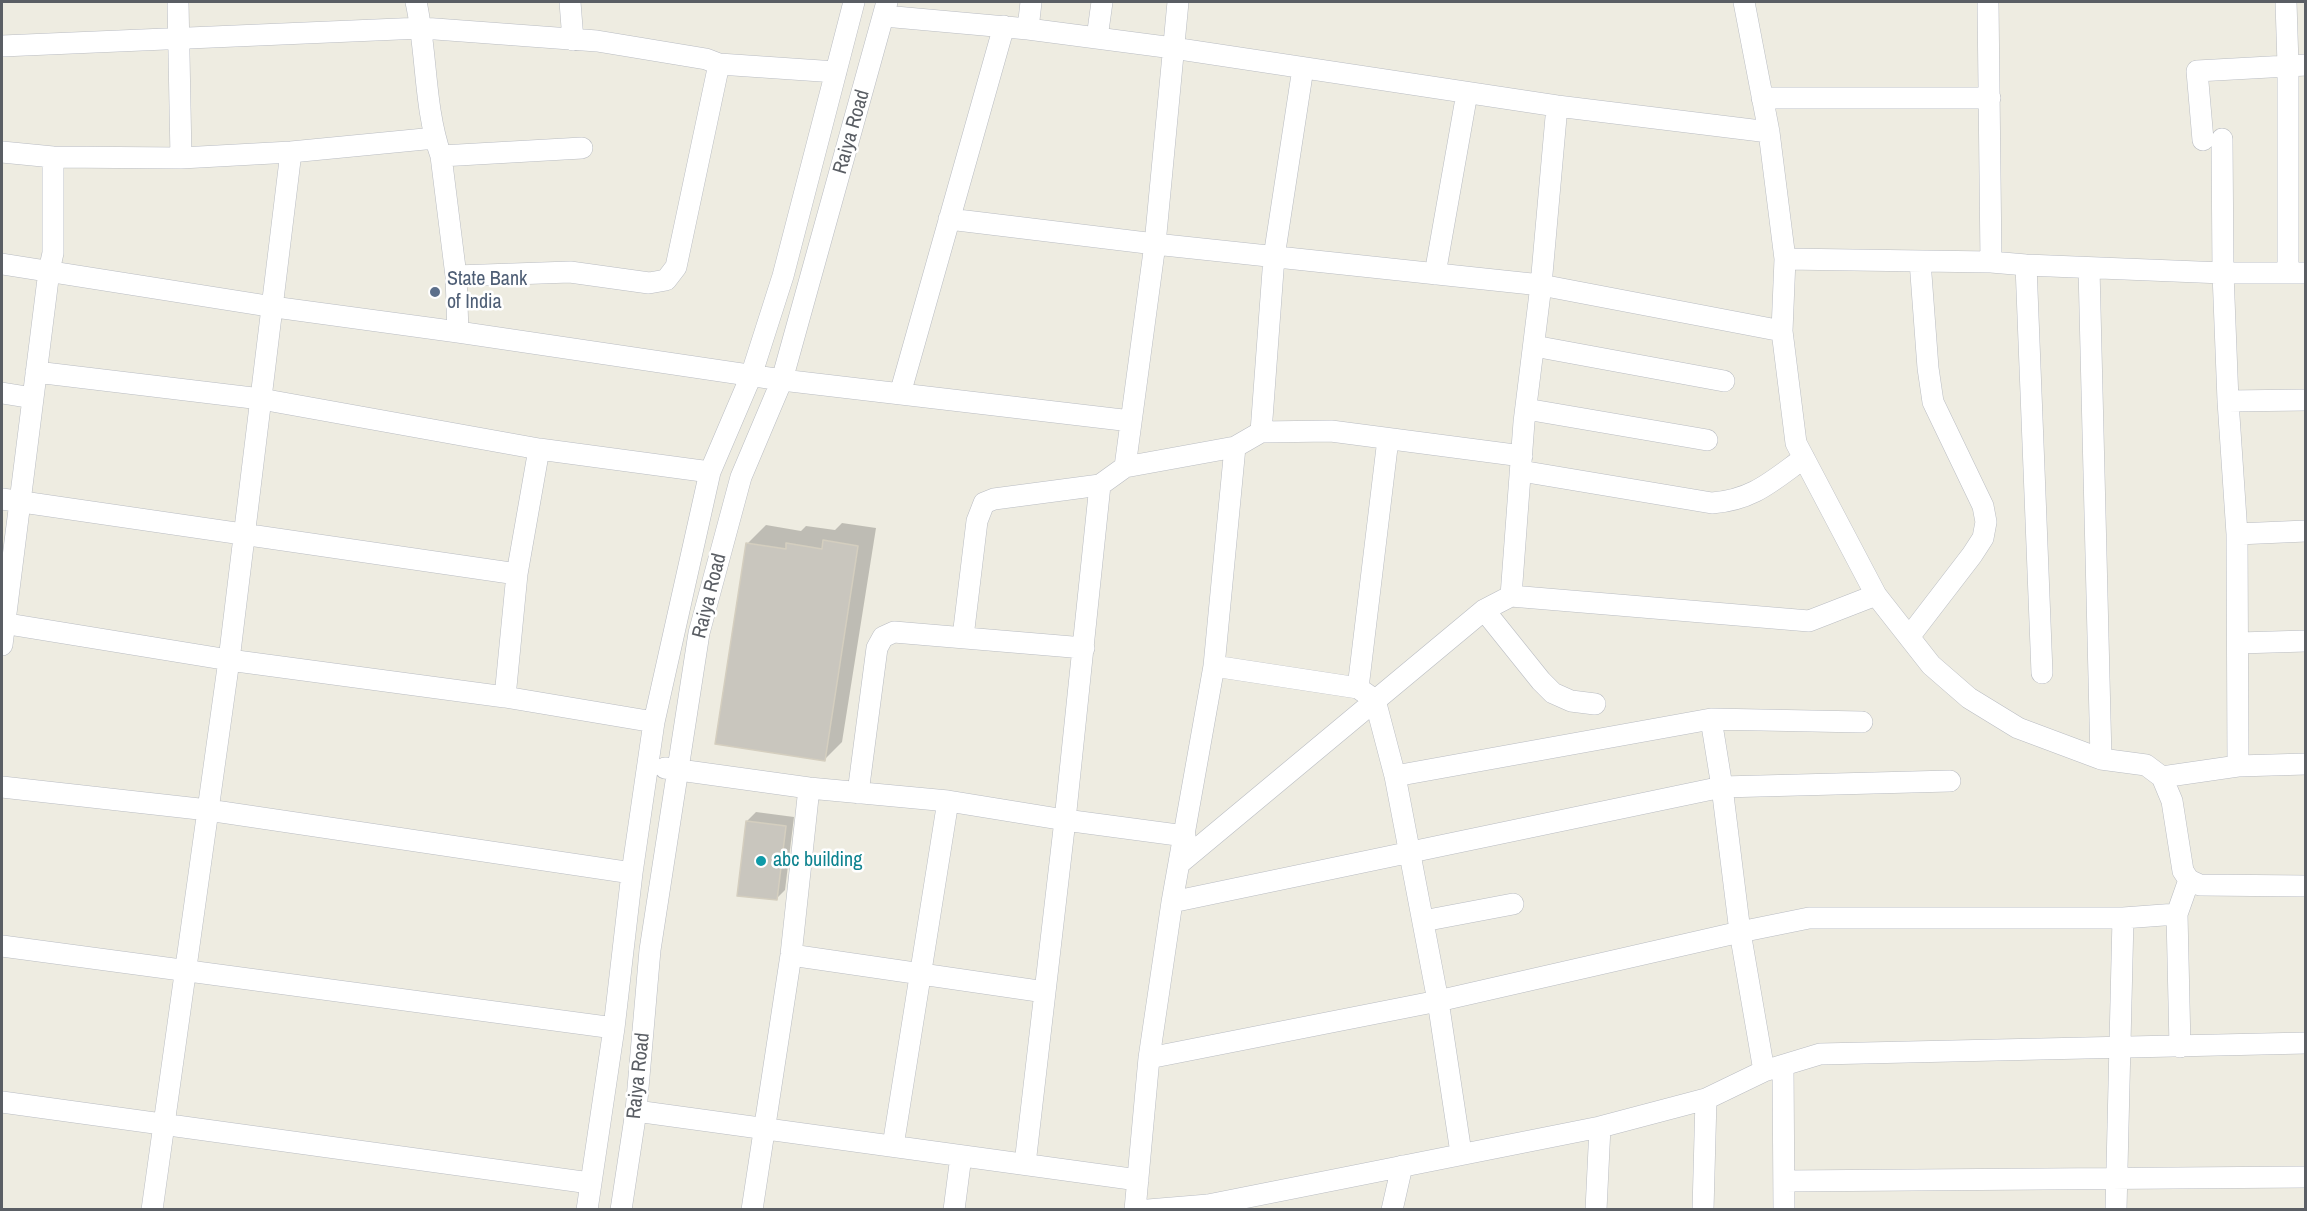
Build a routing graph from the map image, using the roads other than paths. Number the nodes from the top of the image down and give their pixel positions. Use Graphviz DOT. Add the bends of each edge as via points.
graph roads {
  1 [pos="178,2"];
  2 [pos="416,2"];
  3 [pos="570,2"];
  4 [pos="854,2"];
  5 [pos="1030,2"];
  6 [pos="1102,2"];
  7 [pos="1178,2"];
  8 [pos="1744,2"];
  9 [pos="1988,2"];
  10 [pos="2286,2"];
  11 [pos="886,9"];
  12 [pos="1004,26"];
  13 [pos="422,28"];
  14 [pos="1028,28"];
  15 [pos="1097,38"];
  16 [pos="178,39"];
  17 [pos="573,40"];
  18 [pos="2,46"];
  19 [pos="1173,48"];
  20 [pos="719,64"];
  21 [pos="2297,65"];
  22 [pos="1303,68"];
  23 [pos="836,72"];
  24 [pos="1467,93"];
  25 [pos="1762,98"];
  26 [pos="1990,98"];
  27 [pos="1557,106"];
  28 [pos="1769,132"];
  29 [pos="438,147"];
  30 [pos="582,148"];
  31 [pos="2,152"];
  32 [pos="291,152"];
  33 [pos="53,157"];
  34 [pos="181,158"];
  35 [pos="949,219"];
  36 [pos="1155,244"];
  37 [pos="1274,257"];
  38 [pos="1785,259"];
  39 [pos="1920,261"];
  40 [pos="1991,262"];
  41 [pos="2,264"];
  42 [pos="2026,265"];
  43 [pos="2090,268"];
  44 [pos="49,271"];
  45 [pos="2223,273"];
  46 [pos="2297,273"];
  47 [pos="1436,274"];
  48 [pos="456,276"];
  49 [pos="1541,285"];
  50 [pos="274,307"];
  51 [pos="1782,331"];
  52 [pos="458,332"];
  53 [pos="1534,346"];
  54 [pos="36,372"];
  55 [pos="751,376"];
  56 [pos="782,380"];
  57 [pos="1725,381"];
  58 [pos="2,393"];
  59 [pos="900,394"];
  60 [pos="33,398"];
  61 [pos="261,399"];
  62 [pos="2306,400"];
  63 [pos="2228,401"];
  64 [pos="1526,409"];
  65 [pos="1131,421"];
  66 [pos="1261,432"];
  67 [pos="1388,439"];
  68 [pos="1707,440"];
  69 [pos="1235,447"];
  70 [pos="539,449"];
  71 [pos="1804,458"];
  72 [pos="1521,464"];
  73 [pos="1125,467"];
  74 [pos="710,472"];
  75 [pos="1100,485"];
  76 [pos="11,500"];
  77 [pos="2306,531"];
  78 [pos="2237,534"];
  79 [pos="245,535"];
  80 [pos="517,573"];
  81 [pos="1511,596"];
  82 [pos="1876,596"];
  83 [pos="1484,610"];
  84 [pos="3,623"];
  85 [pos="963,637"];
  86 [pos="1909,637"];
  87 [pos="2306,641"];
  88 [pos="2239,643"];
  89 [pos="2,645"];
  90 [pos="1084,648"];
  91 [pos="230,660"];
  92 [pos="1214,666"];
  93 [pos="2042,673"];
  94 [pos="1366,694"];
  95 [pos="506,698"];
  96 [pos="1595,704"];
  97 [pos="1711,719"];
  98 [pos="654,722"];
  99 [pos="1862,722"];
  100 [pos="2101,759"];
  101 [pos="648,764"];
  102 [pos="2306,764"];
  103 [pos="2238,766"];
  104 [pos="677,770"];
  105 [pos="1395,776"];
  106 [pos="2162,777"];
  107 [pos="1950,781"];
  108 [pos="2,787"];
  109 [pos="1722,787"];
  110 [pos="809,788"];
  111 [pos="858,793"];
  112 [pos="948,801"];
  113 [pos="208,810"];
  114 [pos="1065,820"];
  115 [pos="1185,836"];
  116 [pos="1410,852"];
  117 [pos="1180,863"];
  118 [pos="632,873"];
  119 [pos="2190,880"];
  120 [pos="2306,886"];
  121 [pos="1172,902"];
  122 [pos="1513,904"];
  123 [pos="2177,914"];
  124 [pos="2123,918"];
  125 [pos="1423,921"];
  126 [pos="1740,932"];
  127 [pos="2,946"];
  128 [pos="791,955"];
  129 [pos="185,971"];
  130 [pos="920,973"];
  131 [pos="1045,992"];
  132 [pos="1438,1001"];
  133 [pos="614,1028"];
  134 [pos="2306,1043"];
  135 [pos="2180,1047"];
  136 [pos="2119,1049"];
  137 [pos="1149,1058"];
  138 [pos="1773,1068"];
  139 [pos="1706,1099"];
  140 [pos="2,1102"];
  141 [pos="636,1111"];
  142 [pos="164,1124"];
  143 [pos="1600,1127"];
  144 [pos="765,1129"];
  145 [pos="893,1146"];
  146 [pos="1461,1153"];
  147 [pos="961,1156"];
  148 [pos="1025,1164"];
  149 [pos="1402,1166"];
  150 [pos="2306,1177"];
  151 [pos="2117,1178"];
  152 [pos="1138,1180"];
  153 [pos="1784,1181"];
  154 [pos="590,1183"];
  155 [pos="152,1209"];
  156 [pos="587,1209"];
  157 [pos="621,1209"];
  158 [pos="752,1209"];
  159 [pos="954,1209"];
  160 [pos="1135,1209"];
  161 [pos="1148,1209"];
  162 [pos="1392,1209"];
  163 [pos="1596,1209"];
  164 [pos="1703,1209"];
  165 [pos="1784,1209"];
  166 [pos="2116,1209"];
  1 -- 16 [label="street"];
  2 -- 13 [label="street"];
  3 -- 17 [label="street"];
  4 -- 23 [label="street, Raiya Road"];
  5 -- 14 [label="street"];
  6 -- 15 [label="street"];
  7 -- 19 [label="street"];
  8 -- 25 [label="street"];
  9 -- 26 [label="street"];
  10 -- 21 [label="street"];
  11 -- 12 [label="street"];
  11 -- 56 [label="street, Raiya Road"];
  12 -- 14 [label="street"];
  12 -- 35 [label="street"];
  13 -- 16 [label="street"];
  13 -- 17 [label="street"];
  13 -- 29 [label="street"];
  14 -- 15 [label="street"];
  15 -- 19 [label="street"];
  16 -- 18 [label="street"];
  16 -- 34 [label="street"];
  17 -- 20 [label="street" via="706,58"];
  19 -- 22 [label="street"];
  19 -- 36 [label="street"];
  20 -- 23 [label="street"];
  20 -- 48 [label="street" via="676,267 666,280 649,283 570,272"];
  21 -- 45 [label="street" via="2197,71 2212,140"];
  21 -- 46 [label="street"];
  22 -- 24 [label="street"];
  22 -- 37 [label="street"];
  23 -- 55 [label="street, Raiya Road" via="783,276"];
  24 -- 27 [label="street"];
  24 -- 47 [label="street"];
  25 -- 26 [label="street"];
  25 -- 28 [label="street"];
  26 -- 40 [label="street"];
  27 -- 28 [label="street"];
  27 -- 49 [label="street"];
  28 -- 38 [label="street"];
  29 -- 30 [label="street"];
  29 -- 32 [label="street"];
  29 -- 48 [label="street"];
  31 -- 33 [label="street"];
  32 -- 34 [label="street"];
  32 -- 50 [label="street"];
  33 -- 34 [label="street"];
  33 -- 44 [label="street" via="53,253"];
  35 -- 36 [label="street"];
  35 -- 59 [label="street"];
  36 -- 37 [label="street"];
  36 -- 65 [label="street"];
  37 -- 47 [label="street"];
  37 -- 66 [label="street"];
  38 -- 39 [label="street"];
  38 -- 51 [label="street"];
  39 -- 40 [label="street"];
  39 -- 86 [label="street" via="1933,402 1983,506 1986,522 1983,538 1972,555"];
  40 -- 42 [label="street"];
  41 -- 44 [label="street"];
  42 -- 43 [label="street"];
  42 -- 93 [label="street"];
  43 -- 45 [label="street"];
  43 -- 100 [label="street"];
  44 -- 50 [label="street"];
  44 -- 54 [label="street"];
  45 -- 46 [label="street"];
  45 -- 63 [label="street"];
  47 -- 49 [label="street"];
  48 -- 52 [label="street"];
  49 -- 51 [label="street"];
  49 -- 53 [label="street"];
  50 -- 52 [label="street"];
  50 -- 61 [label="street"];
  51 -- 71 [label="street" via="1796,443"];
  52 -- 55 [label="street"];
  53 -- 57 [label="street"];
  53 -- 64 [label="street"];
  54 -- 60 [label="street"];
  54 -- 61 [label="street"];
  55 -- 56 [label="street"];
  55 -- 74 [label="street, Raiya Road"];
  56 -- 59 [label="street"];
  56 -- 104 [label="street, Raiya Road" via="741,477 717,566 699,633"];
  58 -- 60 [label="street"];
  59 -- 65 [label="street"];
  60 -- 76 [label="street"];
  61 -- 70 [label="street"];
  61 -- 79 [label="street"];
  62 -- 63 [label="street"];
  63 -- 78 [label="street"];
  64 -- 68 [label="street"];
  64 -- 72 [label="street"];
  65 -- 73 [label="street"];
  66 -- 67 [label="street" via="1331,431"];
  66 -- 69 [label="street"];
  67 -- 72 [label="street"];
  67 -- 94 [label="street"];
  69 -- 73 [label="street"];
  69 -- 92 [label="street"];
  70 -- 74 [label="street"];
  70 -- 80 [label="street"];
  71 -- 72 [label="street" via="1752,495 1712,504"];
  71 -- 82 [label="street"];
  72 -- 81 [label="street"];
  73 -- 75 [label="street"];
  74 -- 98 [label="street, Raiya Road"];
  75 -- 85 [label="street" via="984,503 977,521"];
  75 -- 90 [label="street"];
  76 -- 79 [label="street"];
  76 -- 84 [label="street"];
  77 -- 78 [label="street"];
  78 -- 88 [label="street"];
  79 -- 80 [label="street"];
  79 -- 91 [label="street"];
  80 -- 95 [label="street"];
  81 -- 82 [label="street" via="1809,621"];
  81 -- 83 [label="street"];
  82 -- 86 [label="street"];
  83 -- 94 [label="street"];
  83 -- 96 [label="street" via="1553,693 1571,701"];
  84 -- 89 [label="street"];
  84 -- 91 [label="street"];
  85 -- 90 [label="street"];
  85 -- 111 [label="street" via="894,632 883,637 877,648"];
  86 -- 100 [label="street" via="1931,665 1969,698 2018,728"];
  87 -- 88 [label="street"];
  88 -- 103 [label="street"];
  90 -- 114 [label="street"];
  91 -- 95 [label="street"];
  91 -- 113 [label="street"];
  92 -- 94 [label="street"];
  92 -- 115 [label="street"];
  94 -- 105 [label="street"];
  94 -- 117 [label="street"];
  95 -- 98 [label="street"];
  97 -- 99 [label="street"];
  97 -- 105 [label="street"];
  97 -- 109 [label="street"];
  98 -- 101 [label="street, Raiya Road"];
  100 -- 106 [label="street" via="2146,765"];
  101 -- 104 [label="street"];
  101 -- 118 [label="street, Raiya Road"];
  102 -- 103 [label="street"];
  103 -- 106 [label="street"];
  104 -- 110 [label="street"];
  104 -- 141 [label="street, Raiya Road" via="651,950"];
  105 -- 116 [label="street"];
  106 -- 119 [label="street" via="2172,801 2182,871"];
  107 -- 109 [label="street"];
  108 -- 113 [label="street"];
  109 -- 116 [label="street"];
  109 -- 126 [label="street"];
  110 -- 111 [label="street"];
  110 -- 128 [label="street"];
  111 -- 112 [label="street"];
  112 -- 114 [label="street"];
  112 -- 130 [label="street"];
  113 -- 118 [label="street"];
  113 -- 129 [label="street"];
  114 -- 115 [label="street"];
  114 -- 131 [label="street"];
  115 -- 117 [label="street"];
  116 -- 121 [label="street"];
  116 -- 125 [label="street"];
  117 -- 121 [label="street"];
  118 -- 133 [label="street, Raiya Road"];
  119 -- 120 [label="street" via="2200,885"];
  119 -- 123 [label="street"];
  121 -- 137 [label="street"];
  122 -- 125 [label="street"];
  123 -- 124 [label="street"];
  123 -- 135 [label="street"];
  124 -- 126 [label="street" via="1809,918"];
  124 -- 136 [label="street"];
  125 -- 132 [label="street"];
  126 -- 132 [label="street"];
  126 -- 138 [label="street"];
  127 -- 129 [label="street"];
  128 -- 130 [label="street"];
  128 -- 144 [label="street"];
  129 -- 133 [label="street"];
  129 -- 142 [label="street"];
  130 -- 131 [label="street"];
  130 -- 145 [label="street"];
  131 -- 148 [label="street"];
  132 -- 137 [label="street"];
  132 -- 146 [label="street"];
  133 -- 154 [label="street, Raiya Road"];
  134 -- 135 [label="street"];
  135 -- 136 [label="street"];
  136 -- 138 [label="street" via="1820,1054"];
  136 -- 151 [label="street"];
  137 -- 152 [label="street"];
  138 -- 139 [label="street"];
  138 -- 153 [label="street"];
  139 -- 143 [label="street"];
  139 -- 164 [label="street"];
  140 -- 142 [label="street"];
  141 -- 144 [label="street"];
  141 -- 157 [label="street, Raiya Road"];
  142 -- 154 [label="street"];
  142 -- 155 [label="street"];
  143 -- 146 [label="street"];
  143 -- 163 [label="street"];
  144 -- 145 [label="street"];
  144 -- 158 [label="street"];
  145 -- 147 [label="street"];
  146 -- 149 [label="street"];
  147 -- 148 [label="street"];
  147 -- 159 [label="street"];
  148 -- 152 [label="street"];
  149 -- 161 [label="street" via="1208,1205"];
  149 -- 162 [label="street"];
  150 -- 151 [label="street"];
  151 -- 153 [label="street"];
  151 -- 166 [label="street"];
  152 -- 160 [label="street"];
  153 -- 165 [label="street"];
  154 -- 156 [label="street, Raiya Road"];
}
